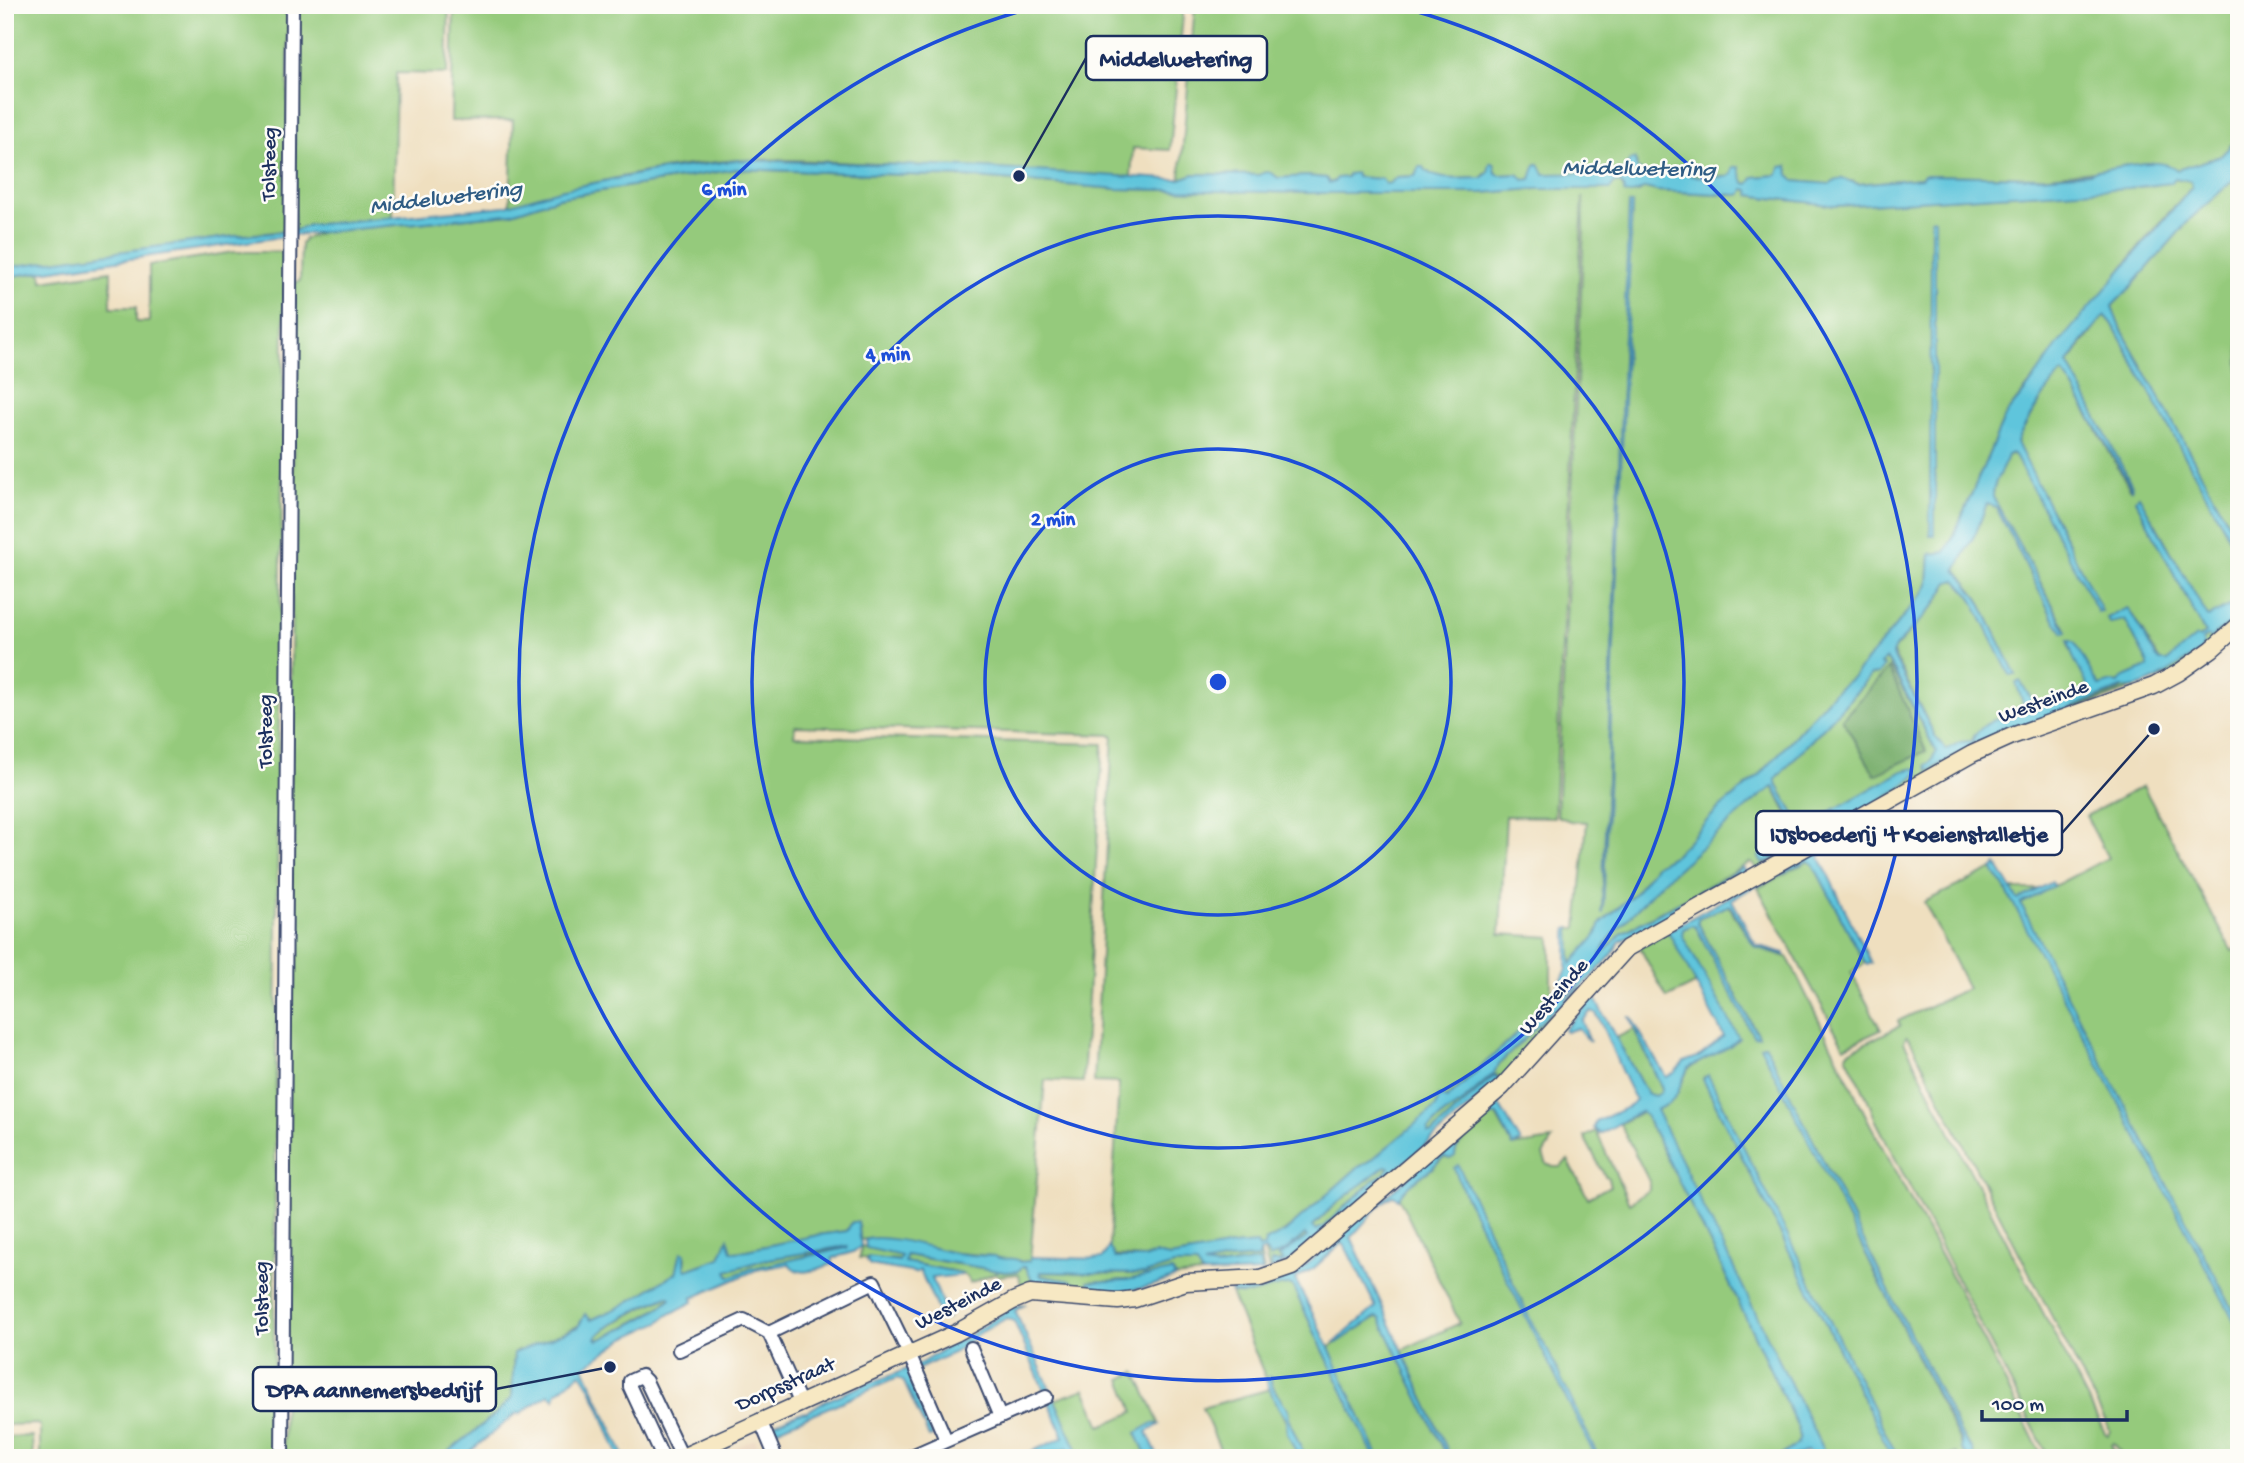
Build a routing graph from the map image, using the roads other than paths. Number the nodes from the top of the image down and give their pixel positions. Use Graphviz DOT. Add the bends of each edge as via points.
graph roads {
  1 [pos="292,5"];
  2 [pos="2239,625"];
  3 [pos="769,1333"];
  4 [pos="971,1348"];
  5 [pos="679,1350"];
  6 [pos="913,1364"];
  7 [pos="1046,1397"];
  8 [pos="800,1402"];
  9 [pos="1000,1417"];
  10 [pos="760,1420"];
  11 [pos="946,1440"];
  12 [pos="681,1457"];
  13 [pos="282,1458"];
  14 [pos="663,1458"];
  15 [pos="776,1458"];
  16 [pos="907,1458"];
  1 -- 13 [label="street, Tolsteeg"];
  2 -- 6 [label="street, Westeinde" via="2212,649 2154,686 1972,754 1627,948 1502,1087 1292,1267 1260,1278 1185,1282 1127,1300 1030,1294 956,1334"];
  3 -- 5 [label="street" via="744,1320"];
  3 -- 6 [label="street" via="874,1282"];
  3 -- 8 [label="street"];
  4 -- 9 [label="street"];
  6 -- 8 [label="street, Dorpsstraat"];
  6 -- 11 [label="street"];
  7 -- 9 [label="street"];
  8 -- 10 [label="street, Dorpsstraat"];
  9 -- 11 [label="street"];
  10 -- 12 [label="street, Dorpsstraat"];
  10 -- 15 [label="street"];
  11 -- 16 [label="street"];
  12 -- 14 [label="street" via="646,1381 635,1377 630,1387"];
}
